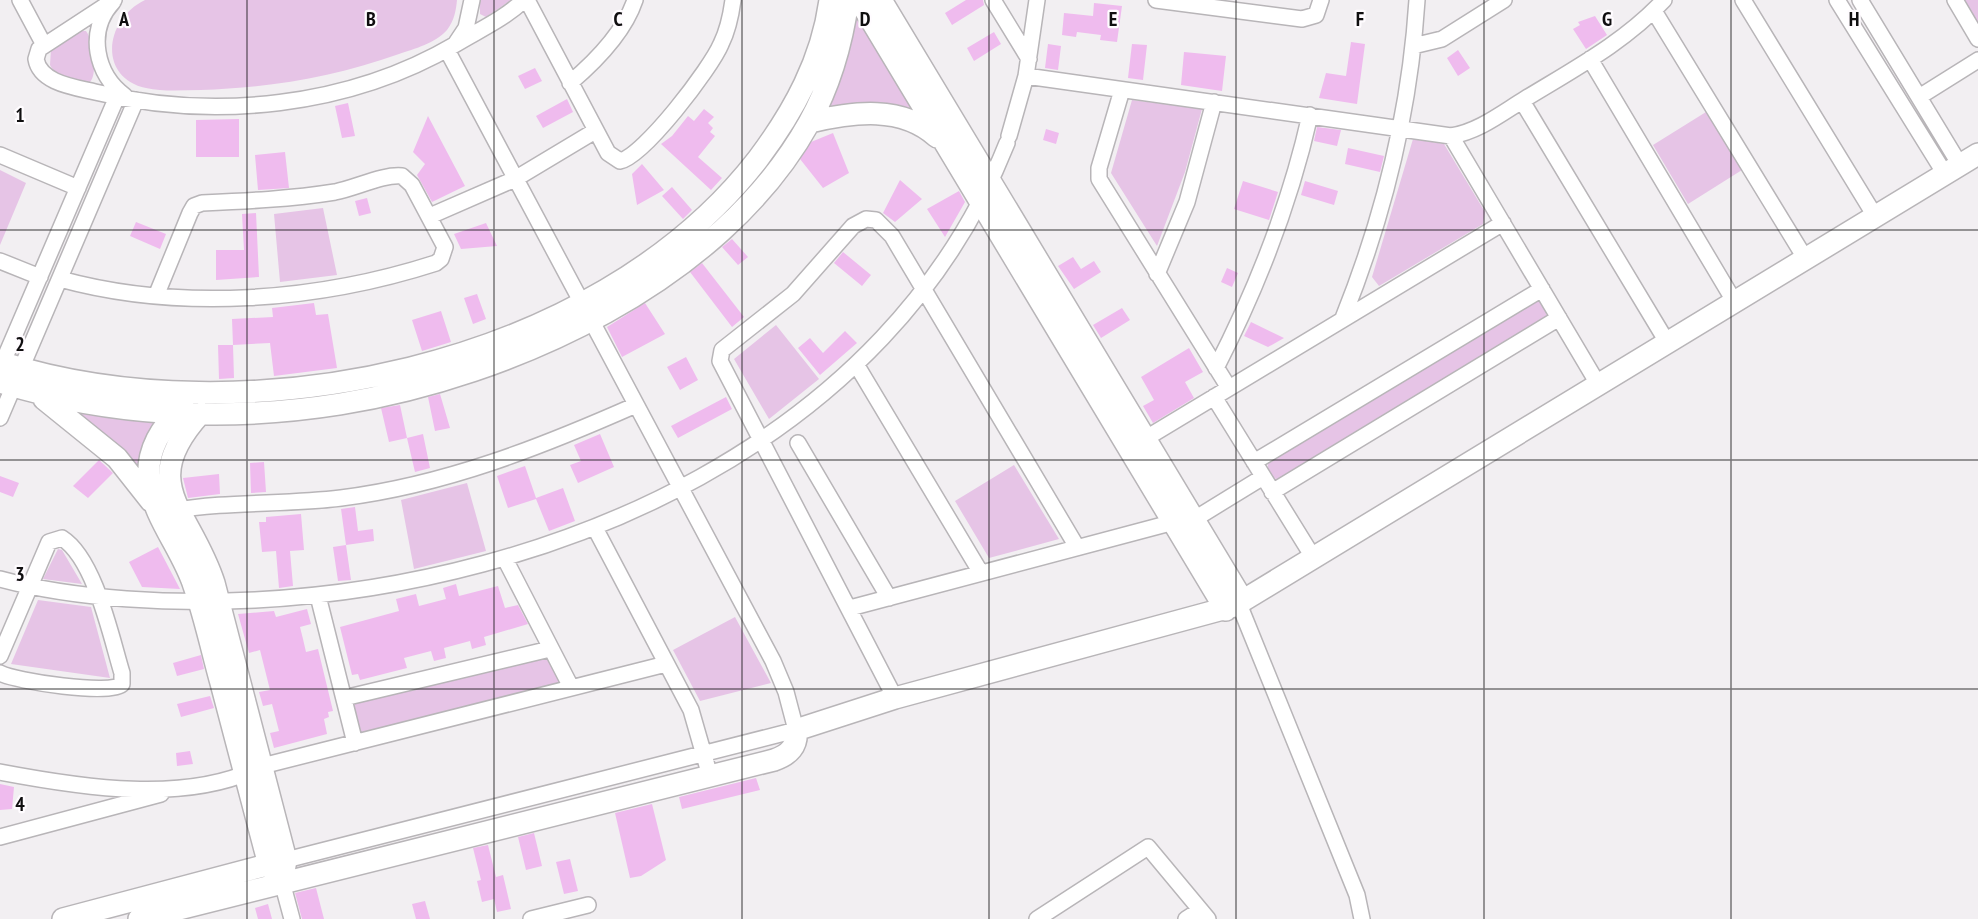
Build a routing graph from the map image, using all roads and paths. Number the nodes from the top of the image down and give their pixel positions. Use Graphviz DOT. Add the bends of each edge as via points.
graph roads {
  1 [pos="20,0"];
  2 [pos="114,0"];
  3 [pos="472,0"];
  4 [pos="525,0"];
  5 [pos="635,0"];
  6 [pos="733,0"];
  7 [pos="830,0"];
  8 [pos="848,0"];
  9 [pos="859,0"];
  10 [pos="881,0"];
  11 [pos="993,0"];
  12 [pos="1037,0"];
  13 [pos="1156,0"];
  14 [pos="1321,0"];
  15 [pos="1417,0"];
  16 [pos="1504,0"];
  17 [pos="1743,0"];
  18 [pos="1838,0"];
  19 [pos="1860,0"];
  20 [pos="1955,0"];
  21 [pos="1659,5"];
  22 [pos="1978,39"];
  23 [pos="44,45"];
  24 [pos="1413,46"];
  25 [pos="450,48"];
  26 [pos="1029,59"];
  27 [pos="1590,59"];
  28 [pos="1978,60"];
  29 [pos="1026,76"];
  30 [pos="570,83"];
  31 [pos="1122,90"];
  32 [pos="125,97"];
  33 [pos="1919,97"];
  34 [pos="1522,101"];
  35 [pos="1214,102"];
  36 [pos="1310,114"];
  37 [pos="801,116"];
  38 [pos="1400,128"];
  39 [pos="595,131"];
  40 [pos="1451,136"];
  41 [pos="946,146"];
  42 [pos="0,155"];
  43 [pos="1961,164"];
  44 [pos="515,179"];
  45 [pos="990,183"];
  46 [pos="78,188"];
  47 [pos="981,203"];
  48 [pos="430,216"];
  49 [pos="1875,216"];
  50 [pos="1503,223"];
  51 [pos="1805,258"];
  52 [pos="0,261"];
  53 [pos="1157,274"];
  54 [pos="40,277"];
  55 [pos="60,279"];
  56 [pos="922,289"];
  57 [pos="1542,289"];
  58 [pos="156,296"];
  59 [pos="1734,301"];
  60 [pos="586,311"];
  61 [pos="1343,318"];
  62 [pos="1559,318"];
  63 [pos="1667,342"];
  64 [pos="856,364"];
  65 [pos="1216,368"];
  66 [pos="6,372"];
  67 [pos="1598,384"];
  68 [pos="1229,388"];
  69 [pos="194,393"];
  70 [pos="39,395"];
  71 [pos="1214,397"];
  72 [pos="636,405"];
  73 [pos="176,412"];
  74 [pos="201,413"];
  75 [pos="0,418"];
  76 [pos="761,440"];
  77 [pos="798,443"];
  78 [pos="1137,443"];
  79 [pos="1254,462"];
  80 [pos="1263,477"];
  81 [pos="680,488"];
  82 [pos="1272,492"];
  83 [pos="157,510"];
  84 [pos="181,510"];
  85 [pos="1184,521"];
  86 [pos="595,528"];
  87 [pos="1077,547"];
  88 [pos="1313,557"];
  89 [pos="505,560"];
  90 [pos="981,573"];
  91 [pos="0,579"];
  92 [pos="31,586"];
  93 [pos="98,595"];
  94 [pos="318,596"];
  95 [pos="889,597"];
  96 [pos="209,602"];
  97 [pos="1236,605"];
  98 [pos="850,608"];
  99 [pos="550,649"];
  100 [pos="0,656"];
  101 [pos="666,664"];
  102 [pos="0,673"];
  103 [pos="571,687"];
  104 [pos="344,698"];
  105 [pos="896,698"];
  106 [pos="796,730"];
  107 [pos="355,742"];
  108 [pos="704,753"];
  109 [pos="254,771"];
  110 [pos="0,772"];
  111 [pos="710,776"];
  112 [pos="185,788"];
  113 [pos="0,837"];
  114 [pos="277,862"];
  115 [pos="282,882"];
  116 [pos="588,905"];
  117 [pos="1204,914"];
  118 [pos="63,919"];
  119 [pos="139,919"];
  120 [pos="292,919"];
  121 [pos="531,919"];
  122 [pos="1037,919"];
  123 [pos="1186,919"];
  124 [pos="1362,919"];
  1 -- 23 [label="street"];
  2 -- 23 [label="street"];
  2 -- 32 [label="street" via="101,22 97,47 102,69"];
  3 -- 25 [label="street" via="466,28"];
  4 -- 25 [label="street" via="490,26"];
  4 -- 30 [label="street"];
  5 -- 30 [label="street" via="618,32"];
  6 -- 39 [label="street" via="726,32 713,60 671,114 631,156 620,161 612,158"];
  7 -- 37 [label="street"];
  8 -- 37 [label="street" via="834,65"];
  9 -- 41 [label="street"];
  10 -- 45 [label="street"];
  11 -- 26 [label="street"];
  12 -- 26 [label="street"];
  13 -- 14 [label="street" via="1302,19 1316,15"];
  15 -- 24 [label="street"];
  16 -- 24 [label="street" via="1442,39"];
  17 -- 49 [label="street"];
  18 -- 43 [label="street"];
  19 -- 33 [label="street"];
  20 -- 22 [label="street"];
  21 -- 27 [label="street" via="1632,31"];
  21 -- 51 [label="street"];
  23 -- 32 [label="street" via="36,59 47,77"];
  24 -- 38 [label="street"];
  25 -- 32 [label="street" via="382,79 298,99 226,106"];
  25 -- 44 [label="street"];
  26 -- 29 [label="street"];
  27 -- 34 [label="street"];
  27 -- 59 [label="street"];
  28 -- 33 [label="street"];
  29 -- 31 [label="street"];
  29 -- 45 [label="street" via="1008,139"];
  30 -- 39 [label="street"];
  31 -- 35 [label="street"];
  31 -- 53 [label="street" via="1098,175"];
  32 -- 46 [label="street"];
  32 -- 55 [label="street"];
  33 -- 43 [label="street"];
  34 -- 40 [label="street" via="1474,130"];
  34 -- 63 [label="street"];
  35 -- 36 [label="street"];
  35 -- 53 [label="street" via="1186,202"];
  36 -- 38 [label="street"];
  36 -- 65 [label="street" via="1276,235"];
  37 -- 41 [label="street" via="891,115 924,128"];
  37 -- 60 [label="street" via="763,186 706,243 663,276"];
  38 -- 40 [label="street"];
  38 -- 61 [label="street" via="1381,213"];
  39 -- 44 [label="street"];
  40 -- 50 [label="street"];
  41 -- 47 [label="street"];
  42 -- 46 [label="street"];
  43 -- 49 [label="street"];
  44 -- 48 [label="street"];
  44 -- 60 [label="street"];
  45 -- 47 [label="street"];
  45 -- 78 [label="street"];
  46 -- 54 [label="street"];
  47 -- 56 [label="street"];
  47 -- 78 [label="street"];
  48 -- 58 [label="street" via="443,241 444,254 436,263 420,268 364,282 283,293 203,298"];
  48 -- 58 [label="street" via="412,185 396,175 298,198 199,204 190,213"];
  49 -- 51 [label="street"];
  50 -- 57 [label="street"];
  50 -- 61 [label="street"];
  51 -- 59 [label="street"];
  52 -- 54 [label="street"];
  53 -- 65 [label="street"];
  54 -- 66 [label="street"];
  55 -- 58 [label="street"];
  55 -- 66 [label="street"];
  56 -- 64 [label="street"];
  56 -- 76 [label="street" via="882,224 866,219 853,226 793,294 722,350 722,366"];
  56 -- 87 [label="street"];
  57 -- 62 [label="street"];
  57 -- 79 [label="street"];
  59 -- 63 [label="street"];
  60 -- 69 [label="street" via="370,377 279,390"];
  60 -- 72 [label="street"];
  60 -- 74 [label="street" via="474,370 374,398 302,408"];
  61 -- 68 [label="street"];
  62 -- 67 [label="street"];
  62 -- 82 [label="street"];
  63 -- 67 [label="street"];
  64 -- 76 [label="street"];
  64 -- 90 [label="street"];
  65 -- 68 [label="street"];
  66 -- 69 [label="street" via="108,387"];
  66 -- 70 [label="street"];
  66 -- 75 [label="street"];
  67 -- 88 [label="street"];
  68 -- 71 [label="street"];
  69 -- 73 [label="street"];
  69 -- 74 [label="street" via="201,400"];
  70 -- 73 [label="street"];
  70 -- 83 [label="street" via="117,459"];
  71 -- 78 [label="street"];
  71 -- 79 [label="street"];
  72 -- 81 [label="street"];
  72 -- 84 [label="street" via="522,454 420,484 340,499"];
  73 -- 74 [label="street"];
  73 -- 83 [label="street" via="159,433 151,454 149,481"];
  74 -- 84 [label="street" via="177,441 169,462 168,483"];
  76 -- 81 [label="street"];
  76 -- 98 [label="street"];
  77 -- 95 [label="street"];
  78 -- 85 [label="street"];
  79 -- 80 [label="street"];
  80 -- 82 [label="street"];
  80 -- 85 [label="street"];
  81 -- 86 [label="street"];
  81 -- 106 [label="street" via="773,662"];
  82 -- 88 [label="street"];
  83 -- 84 [label="street"];
  83 -- 96 [label="street"];
  84 -- 96 [label="street" via="206,559"];
  85 -- 87 [label="street"];
  85 -- 97 [label="street"];
  86 -- 89 [label="street"];
  86 -- 101 [label="street"];
  87 -- 90 [label="street"];
  88 -- 97 [label="street"];
  89 -- 94 [label="street" via="422,580"];
  89 -- 99 [label="street"];
  90 -- 95 [label="street"];
  91 -- 92 [label="street"];
  92 -- 93 [label="street"];
  92 -- 93 [label="street" via="49,542 62,538 80,560"];
  92 -- 100 [label="street"];
  93 -- 96 [label="street"];
  93 -- 102 [label="street" via="122,673 119,688 74,687"];
  94 -- 96 [label="street"];
  94 -- 104 [label="street"];
  95 -- 98 [label="street"];
  96 -- 109 [label="street"];
  97 -- 105 [label="street"];
  97 -- 124 [label="street" via="1357,895"];
  98 -- 105 [label="street"];
  99 -- 103 [label="street"];
  99 -- 104 [label="street"];
  101 -- 103 [label="street"];
  101 -- 108 [label="street" via="695,719"];
  103 -- 107 [label="street"];
  104 -- 107 [label="street"];
  105 -- 106 [label="street"];
  106 -- 108 [label="street"];
  106 -- 111 [label="street" via="794,747 785,755"];
  107 -- 109 [label="street"];
  108 -- 111 [label="street"];
  108 -- 114 [label="street"];
  109 -- 112 [label="street"];
  109 -- 114 [label="street"];
  110 -- 112 [label="street" via="114,788"];
  111 -- 115 [label="street"];
  112 -- 113 [label="street"];
  114 -- 115 [label="street"];
  114 -- 118 [label="street"];
  115 -- 119 [label="street"];
  115 -- 120 [label="street"];
  116 -- 121 [label="street"];
  117 -- 122 [label="street" via="1148,847"];
  117 -- 123 [label="street"];
}
